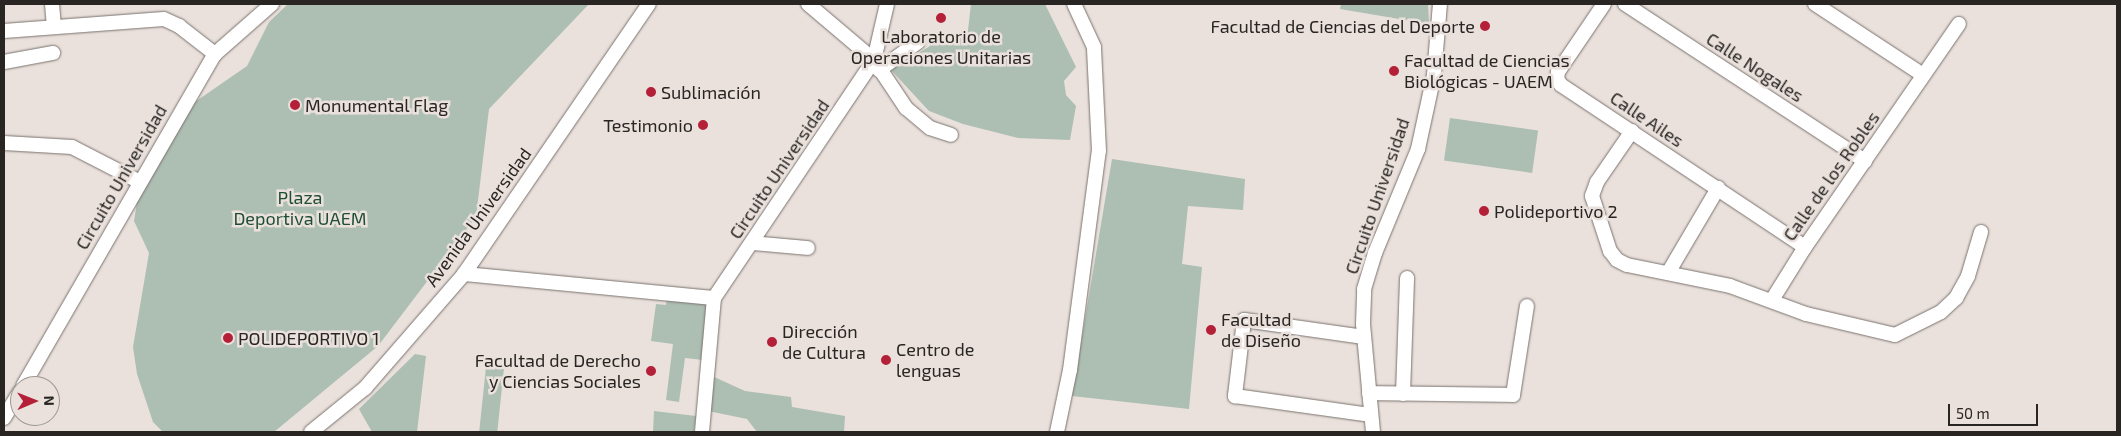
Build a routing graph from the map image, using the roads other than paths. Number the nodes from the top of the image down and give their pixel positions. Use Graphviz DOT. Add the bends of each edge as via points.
graph roads {
  1 [pos="52,4"];
  2 [pos="272,4"];
  3 [pos="649,4"];
  4 [pos="808,4"];
  5 [pos="887,4"];
  6 [pos="1074,4"];
  7 [pos="1440,4"];
  8 [pos="1604,4"];
  9 [pos="1625,4"];
  10 [pos="1815,4"];
  11 [pos="1958,24"];
  12 [pos="54,25"];
  13 [pos="4,31"];
  14 [pos="918,42"];
  15 [pos="53,53"];
  16 [pos="215,54"];
  17 [pos="4,62"];
  18 [pos="876,65"];
  19 [pos="1923,75"];
  20 [pos="1632,130"];
  21 [pos="951,135"];
  22 [pos="4,143"];
  23 [pos="1865,161"];
  24 [pos="140,182"];
  25 [pos="1718,188"];
  26 [pos="1981,232"];
  27 [pos="752,243"];
  28 [pos="1804,247"];
  29 [pos="808,248"];
  30 [pos="1668,273"];
  31 [pos="464,274"];
  32 [pos="1408,278"];
  33 [pos="714,298"];
  34 [pos="1772,300"];
  35 [pos="1527,306"];
  36 [pos="1364,337"];
  37 [pos="29,376"];
  38 [pos="1369,393"];
  39 [pos="1404,394"];
  40 [pos="1370,415"];
  41 [pos="311,432"];
  42 [pos="702,432"];
  43 [pos="1057,432"];
  44 [pos="1373,432"];
  1 -- 12 [label="street"];
  2 -- 16 [label="street, Circuito Universidad"];
  3 -- 31 [label="street, Avenida Universidad"];
  4 -- 18 [label="street"];
  5 -- 18 [label="street, Circuito Universidad"];
  6 -- 43 [label="street" via="1094,47 1099,151 1070,370"];
  7 -- 36 [label="street, Circuito Universidad" via="1434,75 1420,139 1364,289"];
  8 -- 20 [label="street, Calle Ailes" via="1557,78 1561,85"];
  9 -- 23 [label="street, Calle Nogales"];
  10 -- 19 [label="street"];
  11 -- 19 [label="street, Calle de los Robles"];
  12 -- 13 [label="street"];
  12 -- 16 [label="street" via="170,20"];
  14 -- 18 [label="street"];
  15 -- 17 [label="street"];
  16 -- 24 [label="street, Circuito Universidad"];
  18 -- 21 [label="street" via="906,108 930,128"];
  18 -- 27 [label="street, Circuito Universidad"];
  19 -- 23 [label="street, Calle de los Robles"];
  20 -- 25 [label="street, Calle Ailes"];
  20 -- 30 [label="street" via="1597,182 1592,196 1596,213 1617,260"];
  22 -- 24 [label="street" via="72,148"];
  23 -- 28 [label="street, Calle de los Robles"];
  24 -- 37 [label="street, Circuito Universidad"];
  25 -- 28 [label="street, Calle Ailes"];
  25 -- 30 [label="street"];
  26 -- 34 [label="street" via="1968,276 1956,298 1941,312 1894,335 1806,314"];
  27 -- 29 [label="street"];
  27 -- 33 [label="street, Circuito Universidad"];
  28 -- 34 [label="street, Calle de los Robles"];
  30 -- 34 [label="street" via="1730,286"];
  31 -- 33 [label="street"];
  31 -- 41 [label="street, Avenida Universidad" via="365,388"];
  32 -- 39 [label="street"];
  33 -- 42 [label="street, Circuito Universidad"];
  35 -- 39 [label="street" via="1513,395"];
  36 -- 38 [label="street, Circuito Universidad"];
  36 -- 40 [label="street" via="1244,320 1235,396"];
  38 -- 39 [label="street"];
  38 -- 40 [label="street, Circuito Universidad"];
  40 -- 44 [label="street, Circuito Universidad"];
}
